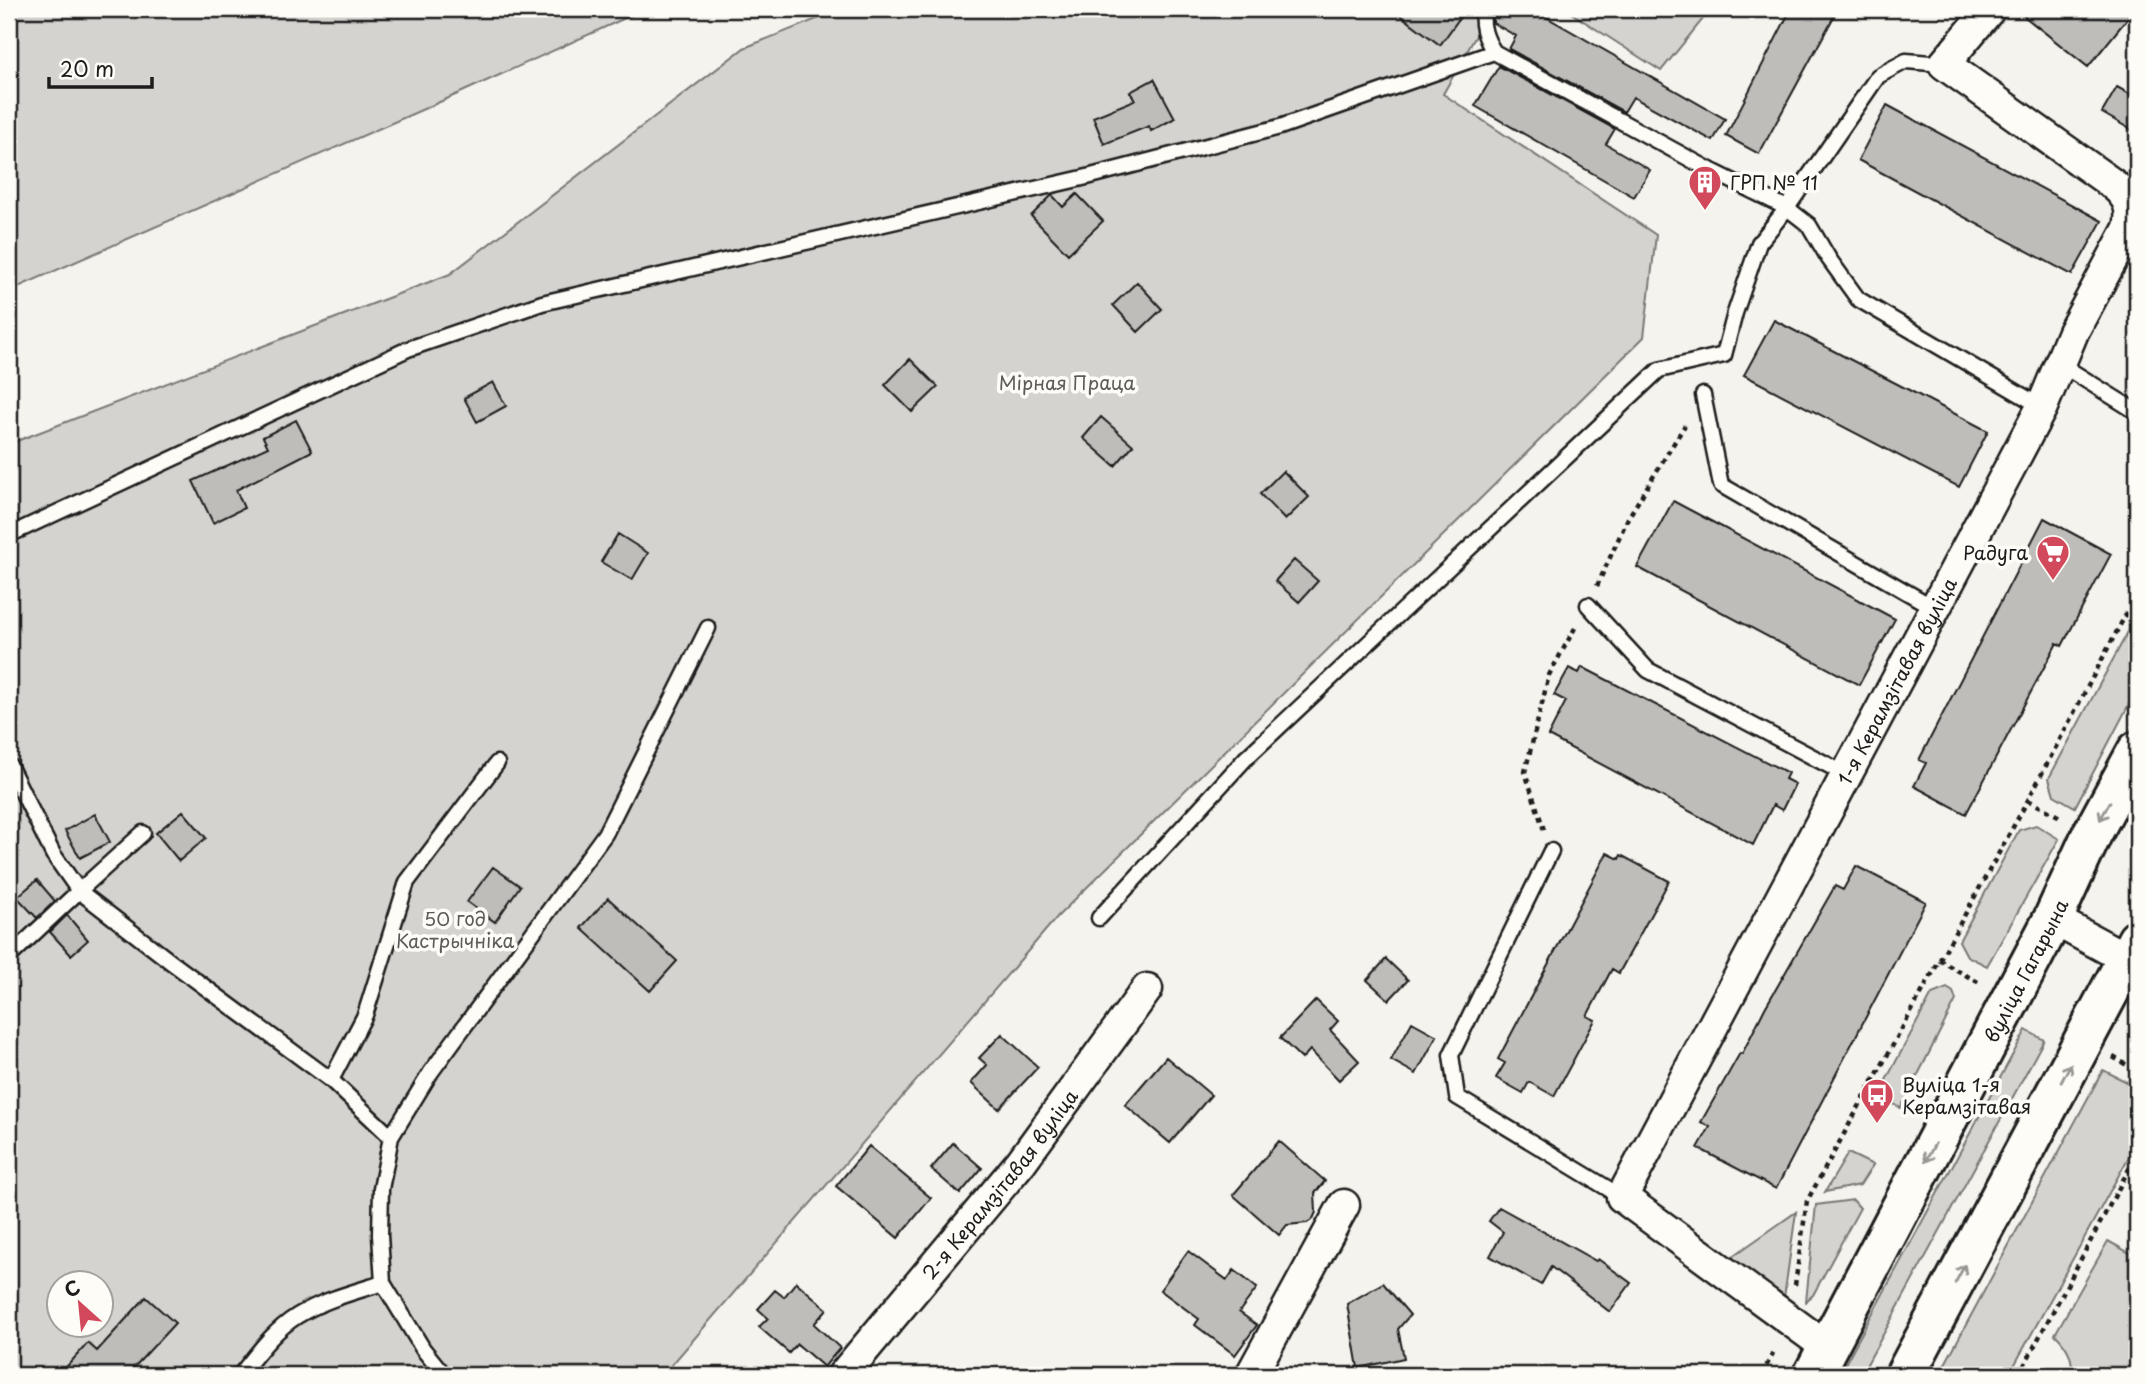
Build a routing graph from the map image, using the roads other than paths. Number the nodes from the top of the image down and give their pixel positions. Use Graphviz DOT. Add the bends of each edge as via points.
graph roads {
  1 [pos="1483,9"];
  2 [pos="1990,9"];
  3 [pos="1494,52"];
  4 [pos="1944,64"];
  5 [pos="1787,208"];
  6 [pos="2060,363"];
  7 [pos="1703,395"];
  8 [pos="2042,407"];
  9 [pos="2137,412"];
  10 [pos="9,535"];
  11 [pos="1588,605"];
  12 [pos="1936,609"];
  13 [pos="708,628"];
  14 [pos="2137,751"];
  15 [pos="496,763"];
  16 [pos="9,765"];
  17 [pos="1847,775"];
  18 [pos="143,833"];
  19 [pos="1551,851"];
  20 [pos="79,891"];
  21 [pos="1099,918"];
  22 [pos="2053,919"];
  23 [pos="2134,954"];
  24 [pos="9,957"];
  25 [pos="1147,989"];
  26 [pos="331,1080"];
  27 [pos="391,1137"];
  28 [pos="1622,1197"];
  29 [pos="1344,1205"];
  30 [pos="383,1283"];
  31 [pos="1820,1361"];
  32 [pos="240,1375"];
  33 [pos="444,1375"];
  34 [pos="844,1375"];
  35 [pos="1251,1375"];
  36 [pos="1905,1375"];
  1 -- 3 [label="lane" via="1486,39"];
  2 -- 4 [label="street"];
  3 -- 5 [label="lane"];
  3 -- 10 [label="lane" via="1280,127 1087,177 542,303 408,349"];
  4 -- 5 [label="lane" via="1906,61 1878,76"];
  4 -- 6 [label="street, 1-я Керамзітавая вуліца" via="2114,185 2129,203 2129,228"];
  5 -- 8 [label="lane" via="1809,225 1858,299"];
  5 -- 21 [label="lane" via="1759,243 1724,355 1660,370 1246,758"];
  6 -- 8 [label="street, 1-я Керамзітавая вуліца"];
  6 -- 9 [label="lane"];
  7 -- 12 [label="lane" via="1721,485"];
  8 -- 12 [label="street, 1-я Керамзітавая вуліца"];
  11 -- 17 [label="lane" via="1648,670"];
  12 -- 17 [label="street, 1-я Керамзітавая вуліца"];
  13 -- 27 [label="lane" via="605,834 431,1072"];
  14 -- 22 [label="main road, вуліца Гагарына, one-way"];
  15 -- 26 [label="lane" via="407,882 365,1015"];
  16 -- 20 [label="lane" via="53,854"];
  17 -- 28 [label="street, 1-я Керамзітавая вуліца"];
  18 -- 20 [label="lane"];
  19 -- 28 [label="lane" via="1451,1055 1457,1097"];
  20 -- 24 [label="lane"];
  20 -- 26 [label="lane"];
  22 -- 23 [label="street"];
  22 -- 31 [label="main road, вуліца Гагарына, one-way"];
  36 -- 23 [label="main road, one-way"];
  25 -- 34 [label="street, 2-я Керамзітавая вуліца" via="1020,1162"];
  26 -- 27 [label="lane"];
  27 -- 30 [label="lane" via="382,1189"];
  28 -- 31 [label="street" via="1790,1320"];
  29 -- 35 [label="street"];
  30 -- 32 [label="lane" via="334,1298 296,1317 264,1345"];
  30 -- 33 [label="lane"];
}
